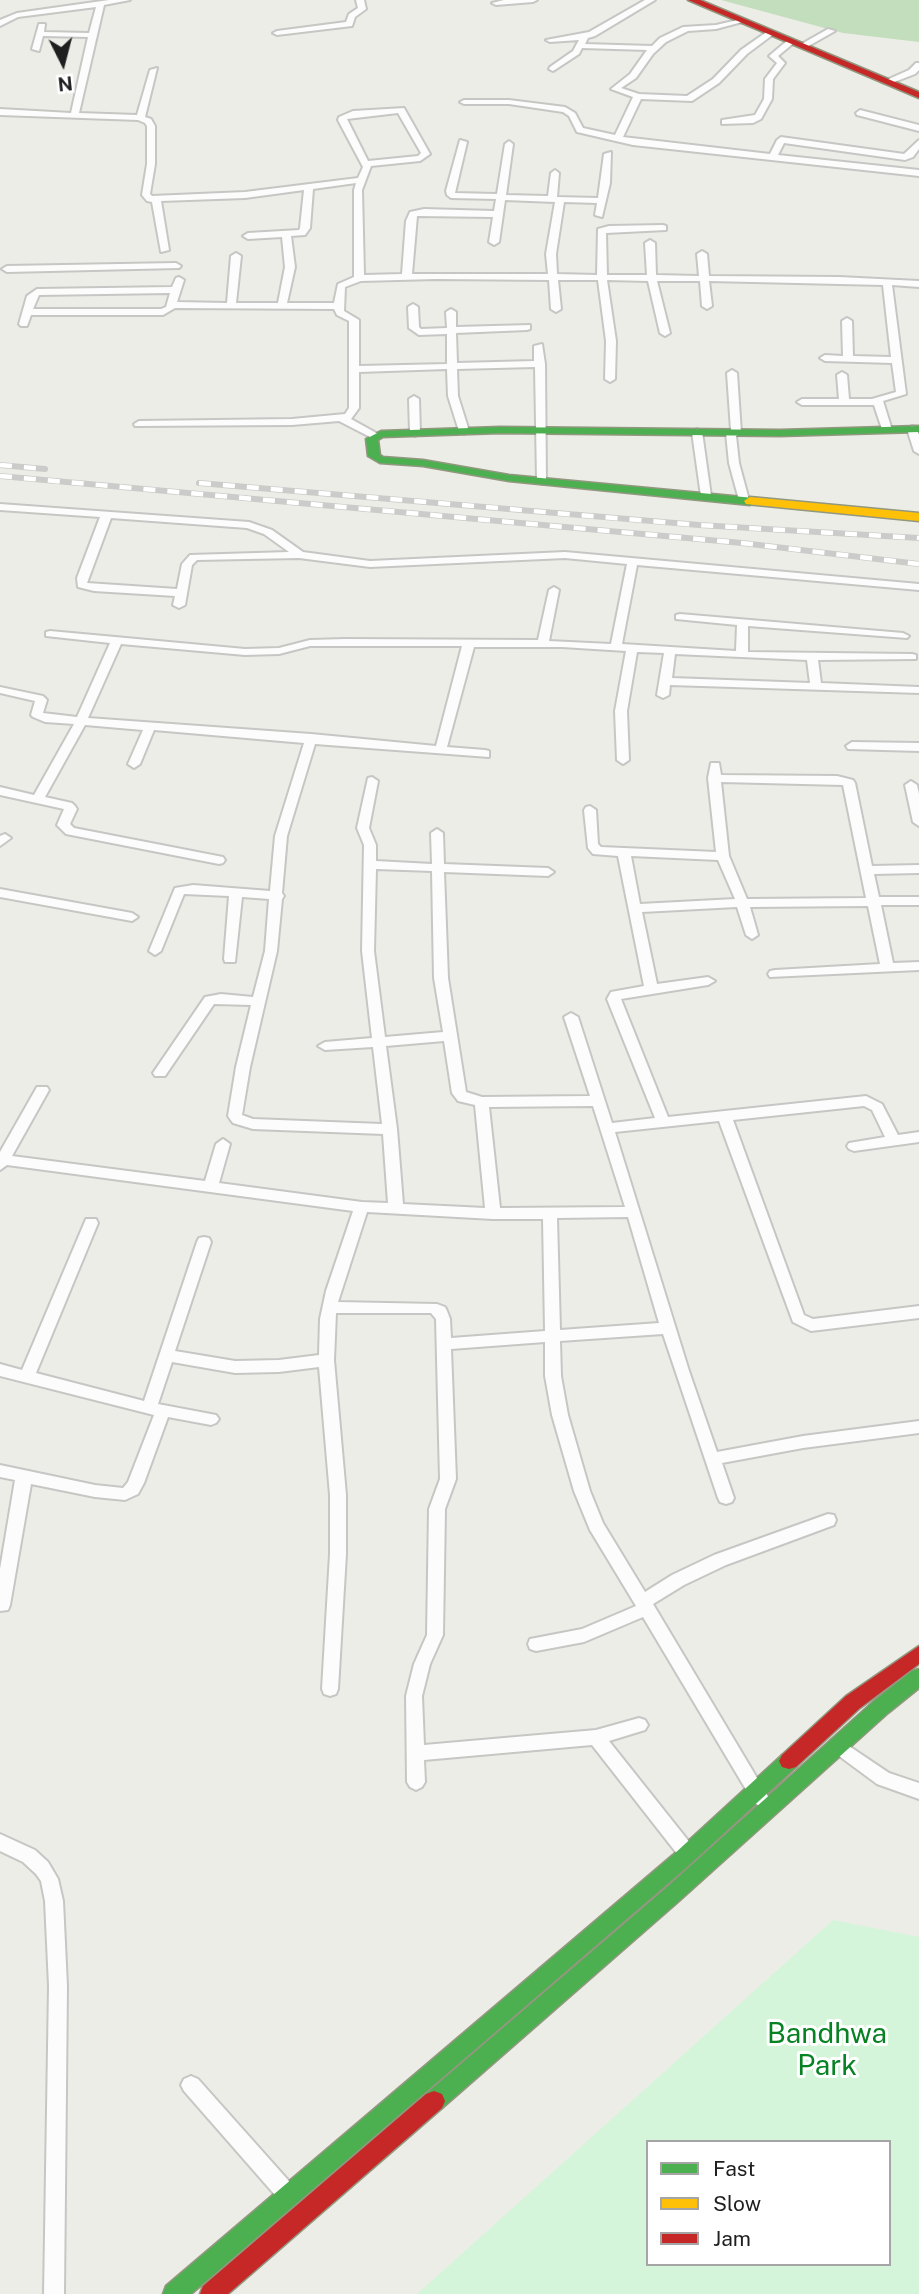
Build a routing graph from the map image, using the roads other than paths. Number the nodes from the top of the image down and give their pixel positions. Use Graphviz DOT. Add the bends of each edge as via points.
graph roads {
  1 [pos="126,0"];
  2 [pos="360,0"];
  3 [pos="533,0"];
  4 [pos="651,0"];
  5 [pos="692,0"];
  6 [pos="89,3"];
  7 [pos="496,3"];
  8 [pos="100,4"];
  9 [pos="46,11"];
  10 [pos="742,21"];
  11 [pos="0,24"];
  12 [pos="831,31"];
  13 [pos="277,33"];
  14 [pos="771,33"];
  15 [pos="40,34"];
  16 [pos="93,35"];
  17 [pos="550,40"];
  18 [pos="582,41"];
  19 [pos="797,44"];
  20 [pos="653,48"];
  21 [pos="36,49"];
  22 [pos="919,65"];
  23 [pos="553,69"];
  24 [pos="154,70"];
  25 [pos="886,82"];
  26 [pos="919,95"];
  27 [pos="638,96"];
  28 [pos="464,102"];
  29 [pos="0,112"];
  30 [pos="860,113"];
  31 [pos="74,116"];
  32 [pos="139,118"];
  33 [pos="726,122"];
  34 [pos="919,128"];
  35 [pos="618,139"];
  36 [pos="463,142"];
  37 [pos="919,143"];
  38 [pos="509,144"];
  39 [pos="608,155"];
  40 [pos="772,158"];
  41 [pos="365,164"];
  42 [pos="555,173"];
  43 [pos="919,173"];
  44 [pos="361,180"];
  45 [pos="309,185"];
  46 [pos="501,198"];
  47 [pos="556,200"];
  48 [pos="156,201"];
  49 [pos="602,201"];
  50 [pos="499,214"];
  51 [pos="599,215"];
  52 [pos="663,228"];
  53 [pos="286,235"];
  54 [pos="248,236"];
  55 [pos="494,242"];
  56 [pos="650,243"];
  57 [pos="164,250"];
  58 [pos="702,254"];
  59 [pos="236,256"];
  60 [pos="176,266"];
  61 [pos="80,267"];
  62 [pos="7,268"];
  63 [pos="407,276"];
  64 [pos="359,278"];
  65 [pos="551,278"];
  66 [pos="602,279"];
  67 [pos="652,279"];
  68 [pos="704,280"];
  69 [pos="887,283"];
  70 [pos="919,284"];
  71 [pos="82,290"];
  72 [pos="171,305"];
  73 [pos="231,305"];
  74 [pos="282,306"];
  75 [pos="338,306"];
  76 [pos="707,306"];
  77 [pos="413,307"];
  78 [pos="556,309"];
  79 [pos="27,312"];
  80 [pos="82,312"];
  81 [pos="452,312"];
  82 [pos="847,321"];
  83 [pos="24,324"];
  84 [pos="527,327"];
  85 [pos="452,331"];
  86 [pos="665,333"];
  87 [pos="539,346"];
  88 [pos="825,358"];
  89 [pos="848,358"];
  90 [pos="898,360"];
  91 [pos="540,363"];
  92 [pos="452,365"];
  93 [pos="353,369"];
  94 [pos="732,373"];
  95 [pos="842,375"];
  96 [pos="610,379"];
  97 [pos="414,399"];
  98 [pos="802,402"];
  99 [pos="844,402"];
  100 [pos="878,402"];
  101 [pos="343,419"];
  102 [pos="139,424"];
  103 [pos="916,429"];
  104 [pos="541,430"];
  105 [pos="887,430"];
  106 [pos="464,431"];
  107 [pos="697,432"];
  108 [pos="415,433"];
  109 [pos="733,433"];
  110 [pos="374,436"];
  111 [pos="919,451"];
  112 [pos="542,481"];
  113 [pos="706,496"];
  114 [pos="744,500"];
  115 [pos="0,507"];
  116 [pos="107,514"];
  117 [pos="919,517"];
  118 [pos="300,555"];
  119 [pos="633,560"];
  120 [pos="919,587"];
  121 [pos="554,590"];
  122 [pos="680,617"];
  123 [pos="743,622"];
  124 [pos="50,634"];
  125 [pos="903,636"];
  126 [pos="117,640"];
  127 [pos="469,643"];
  128 [pos="543,644"];
  129 [pos="616,647"];
  130 [pos="632,649"];
  131 [pos="670,652"];
  132 [pos="742,655"];
  133 [pos="812,657"];
  134 [pos="912,657"];
  135 [pos="665,681"];
  136 [pos="816,687"];
  137 [pos="919,690"];
  138 [pos="2,695"];
  139 [pos="663,695"];
  140 [pos="81,721"];
  141 [pos="150,726"];
  142 [pos="311,738"];
  143 [pos="852,746"];
  144 [pos="919,747"];
  145 [pos="441,749"];
  146 [pos="485,754"];
  147 [pos="623,760"];
  148 [pos="134,764"];
  149 [pos="372,781"];
  150 [pos="911,785"];
  151 [pos="0,791"];
  152 [pos="38,799"];
  153 [pos="590,810"];
  154 [pos="919,822"];
  155 [pos="437,833"];
  156 [pos="624,853"];
  157 [pos="723,856"];
  158 [pos="219,860"];
  159 [pos="370,864"];
  160 [pos="437,866"];
  161 [pos="919,869"];
  162 [pos="866,870"];
  163 [pos="548,872"];
  164 [pos="0,893"];
  165 [pos="236,893"];
  166 [pos="278,896"];
  167 [pos="873,900"];
  168 [pos="919,901"];
  169 [pos="742,903"];
  170 [pos="635,908"];
  171 [pos="132,917"];
  172 [pos="752,935"];
  173 [pos="155,951"];
  174 [pos="230,959"];
  175 [pos="919,966"];
  176 [pos="887,967"];
  177 [pos="775,974"];
  178 [pos="708,981"];
  179 [pos="651,989"];
  180 [pos="260,1002"];
  181 [pos="570,1017"];
  182 [pos="450,1036"];
  183 [pos="378,1041"];
  184 [pos="325,1046"];
  185 [pos="160,1073"];
  186 [pos="42,1090"];
  187 [pos="597,1101"];
  188 [pos="482,1102"];
  189 [pos="724,1115"];
  190 [pos="663,1122"];
  191 [pos="606,1128"];
  192 [pos="390,1129"];
  193 [pos="919,1136"];
  194 [pos="893,1140"];
  195 [pos="223,1144"];
  196 [pos="853,1146"];
  197 [pos="1,1162"];
  198 [pos="211,1186"];
  199 [pos="362,1208"];
  200 [pos="396,1210"];
  201 [pos="634,1212"];
  202 [pos="493,1214"];
  203 [pos="550,1214"];
  204 [pos="91,1223"];
  205 [pos="204,1242"];
  206 [pos="330,1307"];
  207 [pos="919,1312"];
  208 [pos="668,1328"];
  209 [pos="551,1335"];
  210 [pos="444,1344"];
  211 [pos="166,1355"];
  212 [pos="326,1360"];
  213 [pos="0,1370"];
  214 [pos="26,1378"];
  215 [pos="156,1409"];
  216 [pos="211,1419"];
  217 [pos="919,1427"];
  218 [pos="712,1458"];
  219 [pos="0,1471"];
  220 [pos="24,1476"];
  221 [pos="726,1498"];
  222 [pos="828,1520"];
  223 [pos="2,1605"];
  224 [pos="645,1605"];
  225 [pos="536,1644"];
  226 [pos="919,1654"];
  227 [pos="919,1678"];
  228 [pos="330,1689"];
  229 [pos="639,1725"];
  230 [pos="596,1737"];
  231 [pos="837,1745"];
  232 [pos="415,1753"];
  233 [pos="416,1782"];
  234 [pos="919,1791"];
  235 [pos="755,1792"];
  236 [pos="768,1809"];
  237 [pos="0,1842"];
  238 [pos="688,1853"];
  239 [pos="191,2085"];
  240 [pos="289,2196"];
  241 [pos="54,2294"];
  242 [pos="174,2294"];
  243 [pos="211,2294"];
  1 -- 8 [label="street"];
  2 -- 13 [label="street" via="362,9 349,24"];
  3 -- 7 [label="street"];
  4 -- 18 [label="street"];
  5 -- 10 [label="street"];
  6 -- 8 [label="street"];
  6 -- 9 [label="street"];
  8 -- 16 [label="street"];
  9 -- 11 [label="street" via="10,16"];
  9 -- 15 [label="street"];
  10 -- 14 [label="street"];
  10 -- 20 [label="street" via="686,29"];
  12 -- 19 [label="street"];
  14 -- 19 [label="street"];
  14 -- 27 [label="street" via="693,97"];
  15 -- 16 [label="street"];
  15 -- 21 [label="street"];
  16 -- 31 [label="street"];
  17 -- 18 [label="street"];
  18 -- 20 [label="street"];
  18 -- 23 [label="street"];
  19 -- 25 [label="street"];
  19 -- 33 [label="street" via="773,56 781,63 769,79 768,99 758,117"];
  20 -- 27 [label="street" via="633,76 615,89"];
  22 -- 25 [label="street"];
  24 -- 32 [label="street"];
  25 -- 26 [label="street"];
  27 -- 35 [label="street"];
  28 -- 35 [label="street" via="509,102 565,110 580,130"];
  29 -- 31 [label="street"];
  30 -- 34 [label="street"];
  31 -- 32 [label="street"];
  32 -- 48 [label="street" via="151,126 146,195"];
  35 -- 40 [label="street"];
  36 -- 46 [label="street" via="449,193"];
  37 -- 40 [label="street" via="905,157 781,140"];
  38 -- 46 [label="street"];
  39 -- 49 [label="street"];
  40 -- 43 [label="street"];
  41 -- 41 [label="street" via="426,154 401,110 343,117"];
  41 -- 44 [label="street"];
  42 -- 47 [label="street"];
  44 -- 45 [label="street"];
  44 -- 64 [label="street" via="356,225"];
  45 -- 48 [label="street"];
  45 -- 53 [label="street" via="304,231"];
  46 -- 47 [label="street"];
  46 -- 50 [label="street"];
  47 -- 49 [label="street"];
  47 -- 65 [label="street"];
  48 -- 57 [label="street"];
  49 -- 51 [label="street"];
  50 -- 55 [label="street"];
  50 -- 63 [label="street" via="413,214"];
  52 -- 66 [label="street" via="601,232"];
  53 -- 54 [label="street"];
  53 -- 74 [label="street" via="290,267"];
  56 -- 67 [label="street"];
  58 -- 68 [label="street"];
  59 -- 73 [label="street"];
  60 -- 61 [label="street"];
  61 -- 62 [label="street"];
  61 -- 71 [label="street"];
  63 -- 64 [label="street"];
  63 -- 65 [label="street"];
  64 -- 75 [label="street" via="341,286"];
  65 -- 66 [label="street"];
  65 -- 78 [label="street"];
  66 -- 67 [label="street"];
  66 -- 96 [label="street" via="611,341"];
  67 -- 68 [label="street"];
  67 -- 86 [label="street"];
  68 -- 69 [label="street"];
  68 -- 76 [label="street"];
  69 -- 70 [label="street"];
  69 -- 90 [label="street"];
  71 -- 72 [label="street" via="177,285"];
  71 -- 79 [label="street" via="37,292"];
  71 -- 80 [label="street"];
  72 -- 73 [label="street"];
  72 -- 80 [label="street" via="167,311 155,313"];
  73 -- 74 [label="street"];
  74 -- 75 [label="street"];
  75 -- 93 [label="street" via="340,313 355,320"];
  77 -- 85 [label="street" via="415,330"];
  79 -- 80 [label="street"];
  79 -- 83 [label="street"];
  81 -- 85 [label="street"];
  82 -- 89 [label="street"];
  84 -- 85 [label="street"];
  85 -- 92 [label="street"];
  87 -- 91 [label="street"];
  88 -- 89 [label="street"];
  89 -- 90 [label="street"];
  90 -- 100 [label="street" via="900,396 879,397"];
  91 -- 92 [label="street"];
  91 -- 104 [label="street"];
  92 -- 93 [label="street"];
  92 -- 106 [label="street" via="453,396"];
  93 -- 101 [label="street" via="354,408"];
  94 -- 109 [label="street"];
  95 -- 99 [label="street"];
  97 -- 108 [label="street"];
  98 -- 99 [label="street"];
  99 -- 100 [label="street"];
  100 -- 105 [label="street"];
  101 -- 102 [label="street"];
  101 -- 110 [label="street"];
  103 -- 105 [label="street"];
  103 -- 111 [label="street"];
  104 -- 106 [label="street"];
  104 -- 107 [label="street"];
  104 -- 112 [label="street"];
  105 -- 109 [label="street"];
  106 -- 108 [label="street"];
  107 -- 109 [label="street"];
  107 -- 113 [label="street"];
  108 -- 110 [label="street"];
  109 -- 114 [label="street" via="734,463"];
  110 -- 112 [label="street" via="377,459"];
  112 -- 113 [label="street"];
  113 -- 114 [label="street"];
  114 -- 117 [label="street"];
  115 -- 116 [label="street"];
  116 -- 118 [label="street" via="249,525 268,532"];
  116 -- 118 [label="street" via="82,585 180,599 187,564 194,557"];
  118 -- 119 [label="street" via="389,564 537,555"];
  119 -- 120 [label="street"];
  119 -- 129 [label="street"];
  121 -- 128 [label="street"];
  122 -- 123 [label="street"];
  123 -- 125 [label="street"];
  123 -- 132 [label="street"];
  124 -- 126 [label="street"];
  126 -- 127 [label="street" via="256,652 327,642"];
  126 -- 140 [label="street"];
  127 -- 128 [label="street"];
  127 -- 145 [label="street"];
  128 -- 129 [label="street"];
  129 -- 130 [label="street"];
  130 -- 131 [label="street"];
  130 -- 147 [label="street" via="621,711"];
  131 -- 132 [label="street"];
  131 -- 135 [label="street"];
  132 -- 133 [label="street"];
  133 -- 134 [label="street"];
  133 -- 136 [label="street"];
  135 -- 136 [label="street"];
  135 -- 139 [label="street"];
  136 -- 137 [label="street"];
  138 -- 140 [label="street" via="40,698 39,718"];
  140 -- 141 [label="street"];
  140 -- 152 [label="street"];
  141 -- 142 [label="street"];
  141 -- 148 [label="street"];
  142 -- 145 [label="street"];
  142 -- 166 [label="street" via="281,836"];
  143 -- 144 [label="street"];
  145 -- 146 [label="street"];
  149 -- 159 [label="street" via="363,828 370,845"];
  150 -- 154 [label="street"];
  151 -- 152 [label="street"];
  152 -- 158 [label="street" via="71,809 63,825 71,831"];
  153 -- 156 [label="street" via="594,849"];
  155 -- 160 [label="street"];
  156 -- 157 [label="street"];
  156 -- 170 [label="street"];
  157 -- 162 [label="street" via="715,772 837,780 849,783"];
  157 -- 169 [label="street"];
  159 -- 160 [label="street"];
  159 -- 183 [label="street" via="368,951"];
  160 -- 163 [label="street"];
  160 -- 182 [label="street" via="441,978"];
  161 -- 162 [label="street"];
  162 -- 167 [label="street"];
  164 -- 171 [label="street"];
  165 -- 166 [label="street"];
  165 -- 173 [label="street" via="179,891"];
  165 -- 174 [label="street"];
  166 -- 180 [label="street"];
  167 -- 168 [label="street"];
  167 -- 169 [label="street"];
  167 -- 176 [label="street"];
  169 -- 170 [label="street"];
  169 -- 172 [label="street"];
  170 -- 179 [label="street"];
  175 -- 176 [label="street"];
  176 -- 177 [label="street"];
  178 -- 179 [label="street"];
  179 -- 190 [label="street" via="623,992 614,999"];
  180 -- 185 [label="street" via="210,1000"];
  180 -- 192 [label="street" via="237,1098 238,1120"];
  181 -- 187 [label="street"];
  182 -- 183 [label="street"];
  182 -- 188 [label="street" via="460,1093 469,1101"];
  183 -- 184 [label="street"];
  183 -- 192 [label="street"];
  186 -- 197 [label="street"];
  187 -- 188 [label="street"];
  187 -- 191 [label="street"];
  188 -- 202 [label="street"];
  189 -- 190 [label="street"];
  189 -- 194 [label="street" via="866,1101 877,1107"];
  189 -- 207 [label="street" via="798,1318 811,1325"];
  190 -- 191 [label="street"];
  191 -- 201 [label="street"];
  192 -- 200 [label="street"];
  193 -- 194 [label="street"];
  194 -- 196 [label="street"];
  195 -- 198 [label="street"];
  197 -- 198 [label="street"];
  198 -- 199 [label="street"];
  199 -- 200 [label="street"];
  199 -- 206 [label="street"];
  200 -- 202 [label="street"];
  201 -- 203 [label="street"];
  201 -- 208 [label="street"];
  202 -- 203 [label="street"];
  203 -- 209 [label="street"];
  204 -- 214 [label="street"];
  205 -- 211 [label="street"];
  206 -- 210 [label="street" via="432,1308 440,1311 443,1319"];
  206 -- 212 [label="street"];
  208 -- 209 [label="street"];
  208 -- 218 [label="street"];
  209 -- 210 [label="street"];
  209 -- 224 [label="street" via="560,1415 582,1491 596,1525"];
  210 -- 232 [label="street" via="448,1479 438,1509 435,1634 414,1696"];
  211 -- 212 [label="street" via="235,1367"];
  211 -- 215 [label="street"];
  212 -- 228 [label="street" via="338,1494"];
  213 -- 214 [label="street"];
  214 -- 215 [label="street"];
  215 -- 216 [label="street"];
  215 -- 220 [label="street" via="136,1483 125,1494"];
  217 -- 218 [label="street"];
  218 -- 221 [label="street"];
  219 -- 220 [label="street"];
  220 -- 223 [label="street"];
  222 -- 224 [label="street" via="701,1568"];
  224 -- 225 [label="street" via="584,1635"];
  224 -- 235 [label="street"];
  226 -- 235 [label="street" via="853,1702"];
  227 -- 231 [label="street"];
  229 -- 230 [label="street"];
  230 -- 232 [label="street"];
  230 -- 238 [label="street"];
  231 -- 234 [label="street" via="883,1779"];
  231 -- 236 [label="street"];
  232 -- 233 [label="street"];
  235 -- 236 [label="street"];
  235 -- 238 [label="street"];
  236 -- 243 [label="street"];
  237 -- 241 [label="street" via="42,1868 50,1879 54,1901 58,1986"];
  238 -- 240 [label="street"];
  239 -- 240 [label="street"];
  240 -- 242 [label="street"];
}
